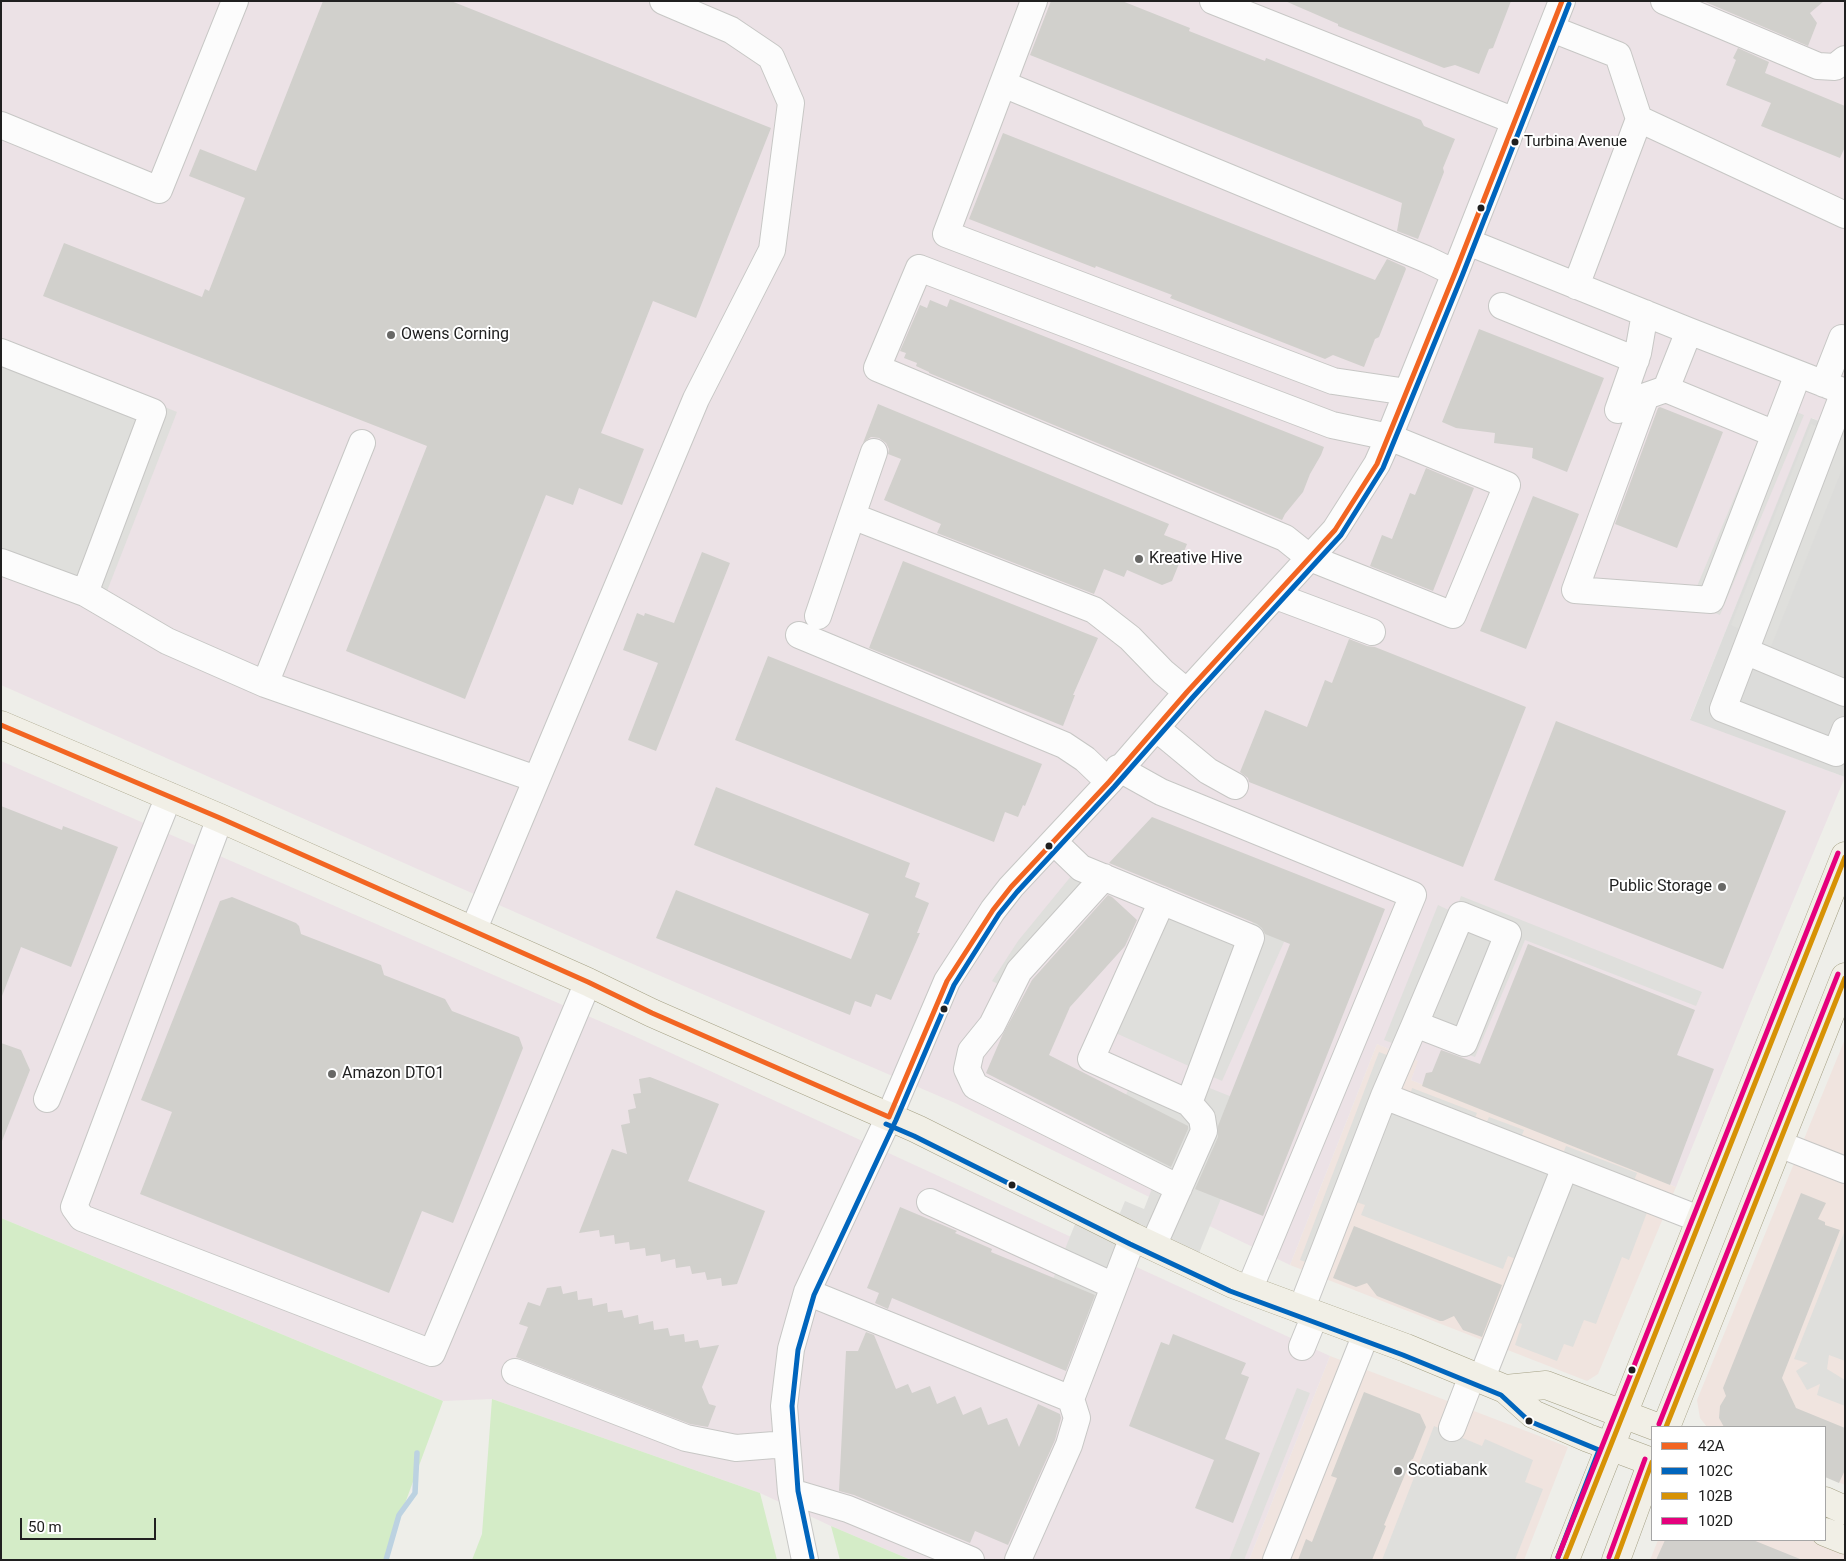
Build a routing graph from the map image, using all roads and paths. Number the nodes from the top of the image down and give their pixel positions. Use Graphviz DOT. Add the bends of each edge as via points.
graph roads {
  1 [pos="235,1"];
  2 [pos="663,1"];
  3 [pos="1034,1"];
  4 [pos="1214,1"];
  5 [pos="1562,1"];
  6 [pos="1664,1"];
  7 [pos="1552,29"];
  8 [pos="1840,66"];
  9 [pos="1003,84"];
  10 [pos="1639,119"];
  11 [pos="1515,121"];
  12 [pos="1,125"];
  13 [pos="1845,215"];
  14 [pos="1468,242"];
  15 [pos="1455,273"];
  16 [pos="1576,286"];
  17 [pos="1502,306"];
  18 [pos="1645,314"];
  19 [pos="1689,331"];
  20 [pos="1844,336"];
  21 [pos="1,352"];
  22 [pos="1636,360"];
  23 [pos="1798,374"];
  24 [pos="1666,389"];
  25 [pos="1838,389"];
  26 [pos="1407,392"];
  27 [pos="1618,410"];
  28 [pos="1775,434"];
  29 [pos="1389,437"];
  30 [pos="362,443"];
  31 [pos="874,452"];
  32 [pos="852,516"];
  33 [pos="1310,558"];
  34 [pos="1,562"];
  35 [pos="85,593"];
  36 [pos="1276,596"];
  37 [pos="818,616"];
  38 [pos="1372,632"];
  39 [pos="799,635"];
  40 [pos="1745,650"];
  41 [pos="264,684"];
  42 [pos="1187,692"];
  43 [pos="1845,693"];
  44 [pos="1,725"];
  45 [pos="1156,728"];
  46 [pos="1842,747"];
  47 [pos="1116,773"];
  48 [pos="536,779"];
  49 [pos="1235,786"];
  50 [pos="169,796"];
  51 [pos="220,818"];
  52 [pos="1054,842"];
  53 [pos="1845,856"];
  54 [pos="1104,878"];
  55 [pos="1162,901"];
  56 [pos="473,931"];
  57 [pos="1845,977"];
  58 [pos="588,982"];
  59 [pos="1415,1024"];
  60 [pos="1384,1096"];
  61 [pos="47,1098"];
  62 [pos="1189,1104"];
  63 [pos="889,1117"];
  64 [pos="1779,1144"];
  65 [pos="1565,1166"];
  66 [pos="1845,1170"];
  67 [pos="1179,1188"];
  68 [pos="930,1202"];
  69 [pos="1699,1219"];
  70 [pos="1143,1241"];
  71 [pos="1114,1286"];
  72 [pos="1249,1290"];
  73 [pos="807,1292"];
  74 [pos="1308,1312"];
  75 [pos="1366,1334"];
  76 [pos="1302,1346"];
  77 [pos="515,1372"];
  78 [pos="1486,1382"];
  79 [pos="1071,1399"];
  80 [pos="1622,1414"];
  81 [pos="1654,1426"];
  82 [pos="1666,1426"];
  83 [pos="1452,1428"];
  84 [pos="787,1444"];
  85 [pos="1609,1445"];
  86 [pos="1651,1462"];
  87 [pos="1651,1465"];
  88 [pos="790,1492"];
  89 [pos="1826,1501"];
  90 [pos="1845,1510"];
  91 [pos="1826,1532"];
  92 [pos="1845,1540"];
  93 [pos="805,1560"];
  94 [pos="971,1560"];
  95 [pos="1018,1560"];
  96 [pos="1276,1560"];
  97 [pos="1565,1560"];
  98 [pos="1616,1560"];
  1 -- 12 [label="street" via="159,190"];
  2 -- 48 [label="street" via="731,30 771,57 790,103 772,250 696,399"];
  3 -- 9 [label="street"];
  4 -- 11 [label="street"];
  5 -- 7 [label="street"];
  6 -- 8 [label="street" via="1818,66"];
  7 -- 10 [label="street" via="1618,55"];
  7 -- 11 [label="street"];
  9 -- 15 [label="street"];
  9 -- 26 [label="street" via="946,234 1332,381"];
  10 -- 13 [label="street"];
  10 -- 16 [label="street"];
  11 -- 14 [label="street"];
  14 -- 15 [label="street"];
  14 -- 16 [label="street"];
  15 -- 26 [label="street"];
  16 -- 18 [label="street"];
  17 -- 22 [label="street"];
  18 -- 19 [label="street"];
  18 -- 22 [label="street"];
  19 -- 23 [label="street"];
  19 -- 24 [label="street"];
  20 -- 25 [label="street"];
  21 -- 35 [label="street" via="153,412"];
  22 -- 27 [label="street"];
  23 -- 25 [label="street"];
  23 -- 28 [label="street"];
  24 -- 28 [label="street"];
  24 -- 28 [label="street" via="1646,396 1575,590 1711,600"];
  25 -- 40 [label="street"];
  26 -- 29 [label="street"];
  29 -- 33 [label="street" via="1377,464 1335,530"];
  29 -- 33 [label="street" via="1507,485 1453,615"];
  29 -- 33 [label="street" via="1332,426 919,268 877,368 1285,538"];
  30 -- 41 [label="street"];
  31 -- 32 [label="street"];
  32 -- 37 [label="street"];
  32 -- 42 [label="street" via="1094,610 1130,638"];
  33 -- 36 [label="street"];
  34 -- 35 [label="street"];
  35 -- 41 [label="street" via="166,642"];
  36 -- 38 [label="street"];
  36 -- 42 [label="street"];
  39 -- 47 [label="street" via="1064,745"];
  40 -- 43 [label="street"];
  40 -- 46 [label="street" via="1723,708"];
  41 -- 48 [label="street"];
  42 -- 45 [label="street"];
  44 -- 50 [label="main road"];
  45 -- 47 [label="street"];
  45 -- 49 [label="street" via="1208,771"];
  47 -- 52 [label="street"];
  47 -- 72 [label="street" via="1413,895"];
  48 -- 56 [label="street"];
  50 -- 51 [label="main road"];
  50 -- 61 [label="street"];
  51 -- 56 [label="main road"];
  51 -- 58 [label="street" via="74,1207 82,1218 432,1353"];
  52 -- 54 [label="street" via="1081,868"];
  52 -- 63 [label="street" via="993,910 947,981"];
  53 -- 69 [label="main road"];
  54 -- 55 [label="street"];
  54 -- 67 [label="street" via="1019,971 992,1025 971,1051 967,1069 975,1086"];
  55 -- 62 [label="street" via="1251,938"];
  55 -- 62 [label="street" via="1091,1059"];
  56 -- 58 [label="main road"];
  57 -- 64 [label="main road"];
  58 -- 63 [label="main road"];
  59 -- 59 [label="street" via="1461,915 1508,934 1464,1043"];
  59 -- 60 [label="street"];
  60 -- 65 [label="street"];
  60 -- 74 [label="street"];
  62 -- 67 [label="street" via="1202,1118 1204,1131"];
  63 -- 70 [label="main road"];
  63 -- 73 [label="street"];
  64 -- 66 [label="street"];
  64 -- 82 [label="main road"];
  65 -- 69 [label="street"];
  65 -- 78 [label="street"];
  67 -- 70 [label="street"];
  68 -- 71 [label="street"];
  69 -- 80 [label="main road"];
  70 -- 71 [label="street"];
  70 -- 72 [label="main road"];
  71 -- 79 [label="street"];
  72 -- 74 [label="main road"];
  73 -- 79 [label="street"];
  73 -- 84 [label="street" via="791,1350 784,1406"];
  74 -- 75 [label="main road"];
  74 -- 76 [label="street"];
  75 -- 78 [label="main road"];
  75 -- 96 [label="street"];
  77 -- 84 [label="street" via="686,1438 736,1448"];
  78 -- 80 [label="main road" via="1546,1385"];
  78 -- 83 [label="street"];
  78 -- 85 [label="main road" via="1533,1414"];
  79 -- 95 [label="street" via="1077,1418 1069,1445"];
  80 -- 81 [label="main road"];
  80 -- 85 [label="main road"];
  84 -- 88 [label="street"];
  85 -- 86 [label="main road"];
  85 -- 97 [label="main road"];
  87 -- 98 [label="main road"];
  88 -- 93 [label="street"];
  88 -- 94 [label="street" via="848,1508"];
  89 -- 90 [label="main road"];
  91 -- 92 [label="main road"];
}
